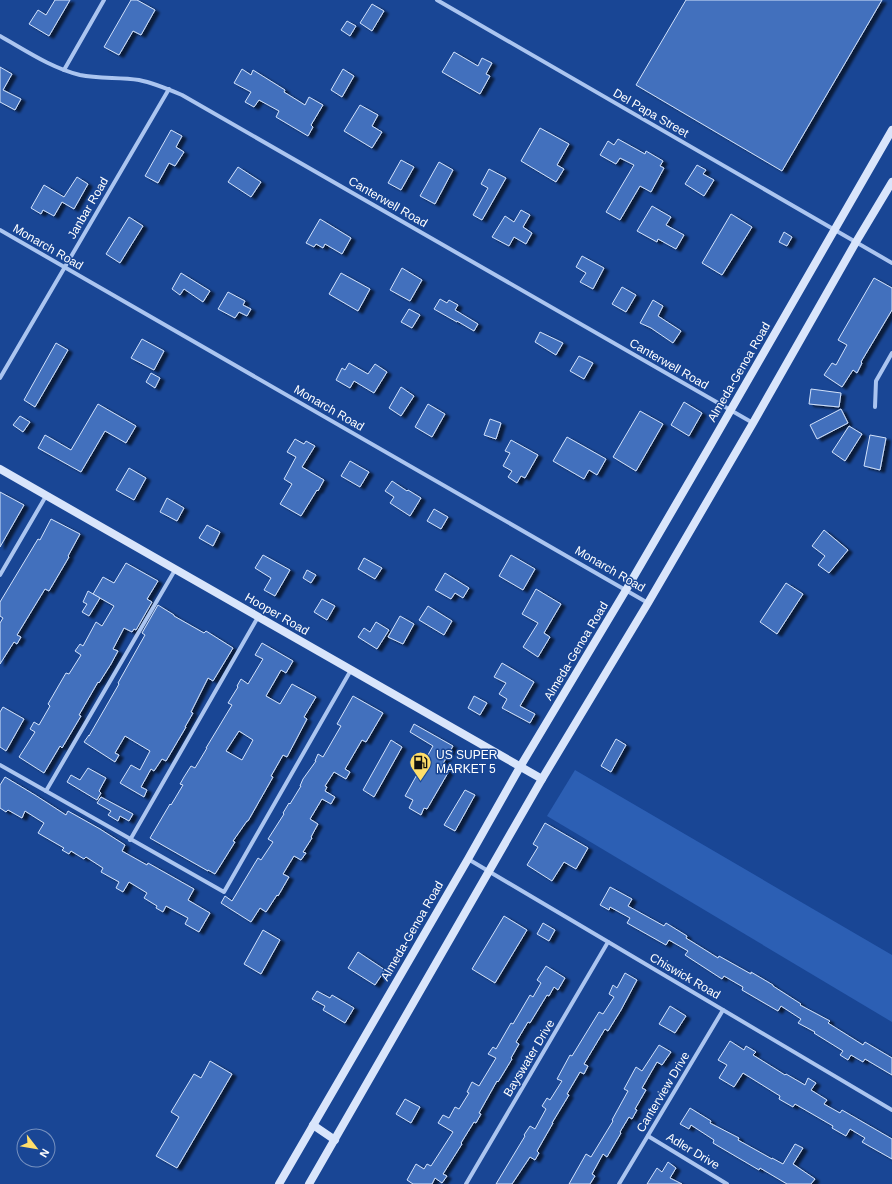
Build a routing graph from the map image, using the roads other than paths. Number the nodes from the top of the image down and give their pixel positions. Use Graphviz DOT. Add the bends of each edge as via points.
graph roads {
  1 [pos="104,0"];
  2 [pos="437,0"];
  3 [pos="0,36"];
  4 [pos="64,70"];
  5 [pos="169,89"];
  6 [pos="892,130"];
  7 [pos="892,182"];
  8 [pos="0,230"];
  9 [pos="834,230"];
  10 [pos="856,242"];
  11 [pos="892,263"];
  12 [pos="65,268"];
  13 [pos="892,353"];
  14 [pos="0,378"];
  15 [pos="875,407"];
  16 [pos="730,410"];
  17 [pos="753,423"];
  18 [pos="0,469"];
  19 [pos="46,496"];
  20 [pos="175,570"];
  21 [pos="0,575"];
  22 [pos="626,590"];
  23 [pos="648,603"];
  24 [pos="258,617"];
  25 [pos="351,670"];
  26 [pos="0,765"];
  27 [pos="520,767"];
  28 [pos="542,779"];
  29 [pos="46,791"];
  30 [pos="130,840"];
  31 [pos="468,859"];
  32 [pos="489,872"];
  33 [pos="608,942"];
  34 [pos="723,1010"];
  35 [pos="892,1110"];
  36 [pos="313,1125"];
  37 [pos="648,1136"];
  38 [pos="335,1140"];
  39 [pos="278,1184"];
  40 [pos="309,1184"];
  41 [pos="466,1184"];
  42 [pos="619,1184"];
  43 [pos="727,1184"];
  1 -- 4 [label="street"];
  2 -- 9 [label="street, Del Papa Street"];
  3 -- 4 [label="street, Canterwell Road"];
  4 -- 5 [label="street, Canterwell Road" via="80,75 138,80"];
  5 -- 12 [label="street, Janbar Road"];
  5 -- 16 [label="street, Canterwell Road"];
  6 -- 9 [label="main road, Almeda-Genoa Road"];
  7 -- 10 [label="main road"];
  8 -- 12 [label="street, Monarch Road"];
  9 -- 10 [label="street, Del Papa Street"];
  9 -- 16 [label="main road, Almeda-Genoa Road"];
  10 -- 11 [label="street, Del Papa Street"];
  10 -- 17 [label="main road"];
  12 -- 14 [label="street, Janbar Road"];
  12 -- 22 [label="street, Monarch Road"];
  13 -- 15 [label="street" via="876,382"];
  16 -- 17 [label="street, Canterwell Road"];
  16 -- 22 [label="main road, Almeda-Genoa Road"];
  17 -- 23 [label="main road"];
  18 -- 19 [label="main road, Hooper Road"];
  19 -- 20 [label="main road, Hooper Road"];
  19 -- 21 [label="street"];
  20 -- 24 [label="main road, Hooper Road"];
  20 -- 29 [label="street"];
  22 -- 23 [label="street, Monarch Road"];
  22 -- 27 [label="main road, Almeda-Genoa Road"];
  23 -- 28 [label="main road"];
  24 -- 25 [label="main road, Hooper Road"];
  24 -- 30 [label="street"];
  25 -- 27 [label="main road, Hooper Road"];
  25 -- 30 [label="street" via="224,892"];
  26 -- 29 [label="street"];
  27 -- 28 [label="main road, Hooper Road"];
  27 -- 31 [label="main road, Almeda-Genoa Road"];
  28 -- 32 [label="main road"];
  29 -- 30 [label="street"];
  31 -- 32 [label="street, Chiswick Road"];
  31 -- 36 [label="main road, Almeda-Genoa Road"];
  32 -- 33 [label="street, Chiswick Road"];
  32 -- 38 [label="main road"];
  33 -- 34 [label="street, Chiswick Road"];
  33 -- 41 [label="street, Bayswater Drive"];
  34 -- 35 [label="street, Chiswick Road"];
  34 -- 37 [label="street, Canterview Drive"];
  36 -- 38 [label="main road"];
  36 -- 39 [label="main road, Almeda-Genoa Road"];
  37 -- 42 [label="street, Canterview Drive"];
  37 -- 43 [label="street, Adler Drive"];
  38 -- 40 [label="main road"];
}
